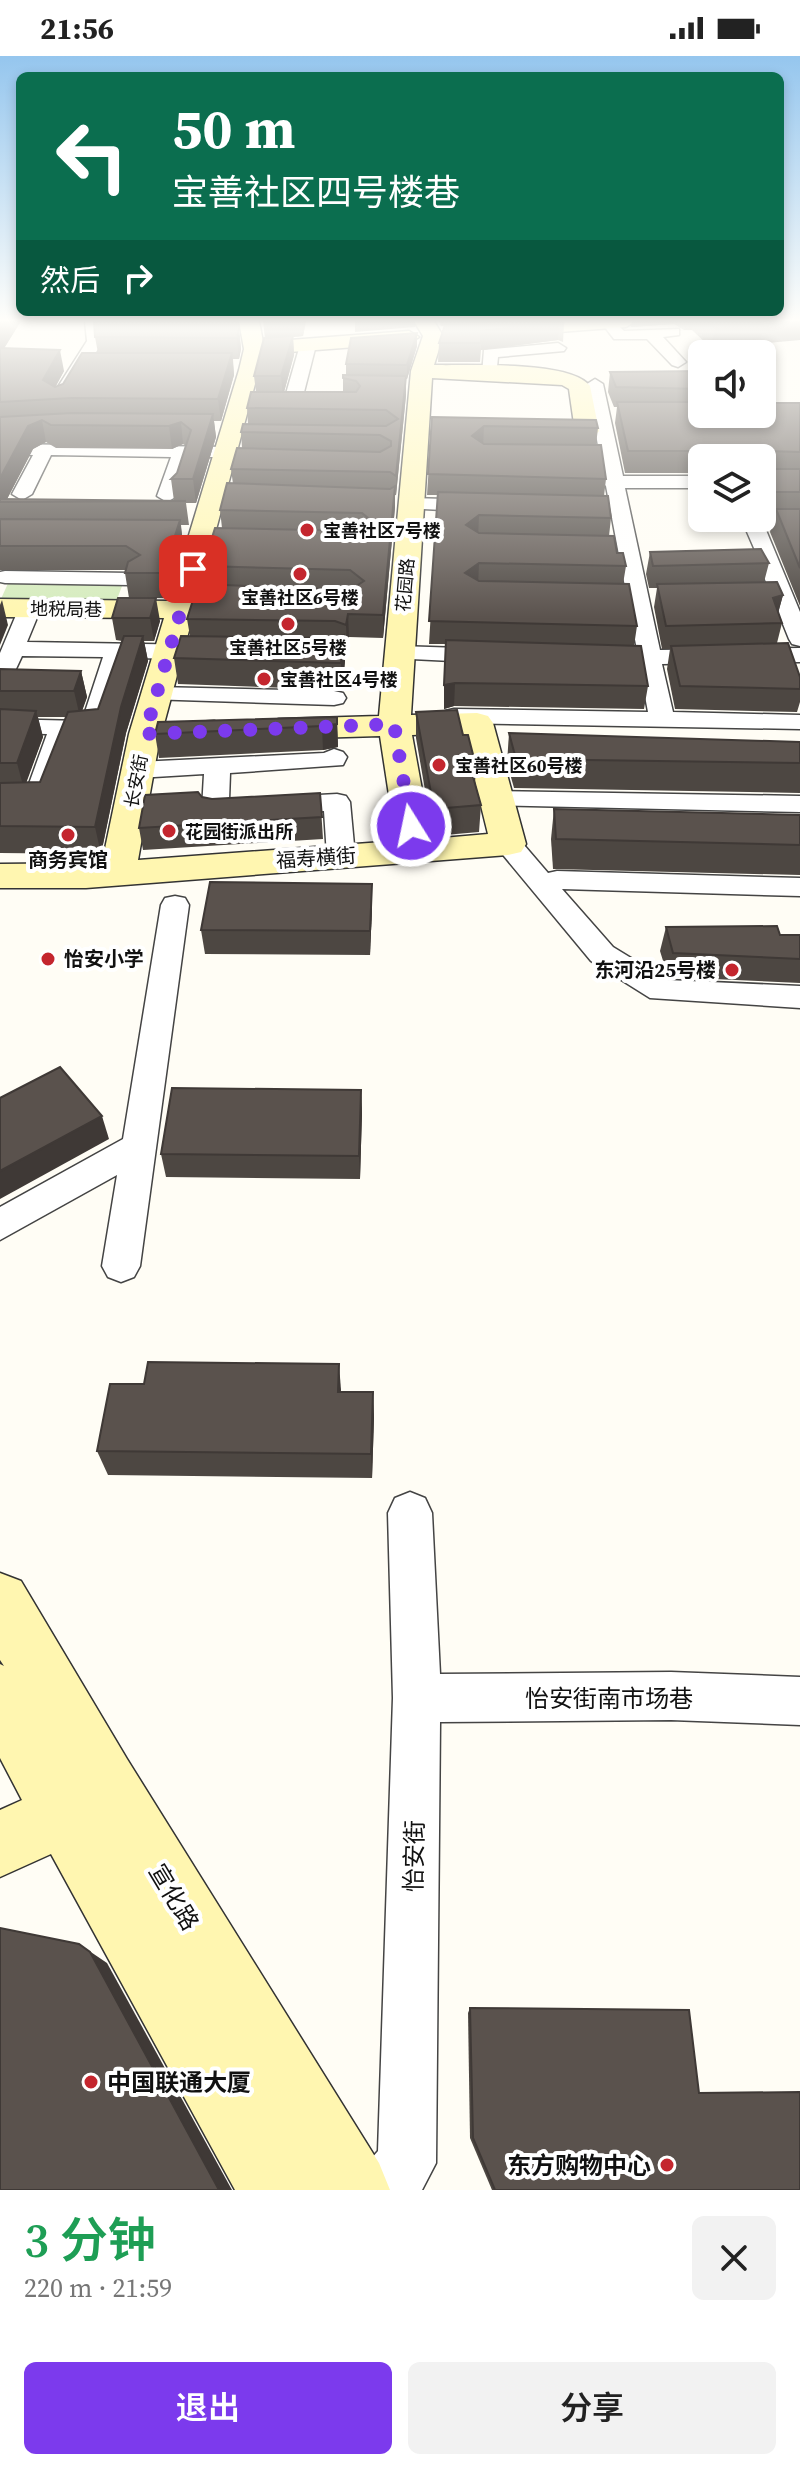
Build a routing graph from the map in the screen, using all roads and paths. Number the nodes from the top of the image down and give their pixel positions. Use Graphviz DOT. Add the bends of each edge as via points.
graph roads {
  1 [pos="235,421"];
  2 [pos="414,421"];
  3 [pos="602,421"];
  4 [pos="234,430"];
  5 [pos="0,432"];
  6 [pos="46,440"];
  7 [pos="0,449"];
  8 [pos="182,452"];
  9 [pos="612,482"];
  10 [pos="688,482"];
  11 [pos="22,494"];
  12 [pos="411,504"];
  13 [pos="159,505"];
  14 [pos="496,506"];
  15 [pos="0,512"];
  16 [pos="45,512"];
  17 [pos="214,521"];
  18 [pos="760,532"];
  19 [pos="175,535"];
  20 [pos="622,553"];
  21 [pos="699,561"];
  22 [pos="657,562"];
  23 [pos="800,575"];
  24 [pos="6,576"];
  25 [pos="774,578"];
  26 [pos="753,595"];
  27 [pos="666,597"];
  28 [pos="629,598"];
  29 [pos="188,602"];
  30 [pos="0,608"];
  31 [pos="30,608"];
  32 [pos="119,609"];
  33 [pos="798,628"];
  34 [pos="13,649"];
  35 [pos="117,650"];
  36 [pos="169,651"];
  37 [pos="230,652"];
  38 [pos="399,653"];
  39 [pos="800,655"];
  40 [pos="507,656"];
  41 [pos="571,657"];
  42 [pos="651,659"];
  43 [pos="0,681"];
  44 [pos="156,694"];
  45 [pos="662,720"];
  46 [pos="800,722"];
  47 [pos="394,724"];
  48 [pos="0,726"];
  49 [pos="62,727"];
  50 [pos="333,728"];
  51 [pos="145,734"];
  52 [pos="483,737"];
  53 [pos="217,766"];
  54 [pos="138,770"];
  55 [pos="0,799"];
  56 [pos="497,799"];
  57 [pos="800,804"];
  58 [pos="508,844"];
  59 [pos="415,851"];
  60 [pos="341,856"];
  61 [pos="118,873"];
  62 [pos="0,876"];
  63 [pos="557,880"];
  64 [pos="800,887"];
  65 [pos="175,905"];
  66 [pos="800,997"];
  67 [pos="139,1146"];
  68 [pos="0,1225"];
  69 [pos="121,1266"];
  70 [pos="410,1513"];
  71 [pos="0,1602"];
  72 [pos="0,1695"];
  73 [pos="417,1698"];
  74 [pos="800,1701"];
  75 [pos="85,1798"];
  76 [pos="0,1844"];
  77 [pos="277,2190"];
  78 [pos="352,2190"];
  79 [pos="383,2190"];
  1 -- 4 [label="street, 长安街"];
  2 -- 12 [label="street, 花园路"];
  3 -- 9 [label="street"];
  4 -- 8 [label="street"];
  4 -- 17 [label="street, 长安街"];
  5 -- 6 [label="street"];
  6 -- 7 [label="street"];
  6 -- 8 [label="street"];
  6 -- 11 [label="street"];
  8 -- 13 [label="street"];
  9 -- 10 [label="street"];
  9 -- 20 [label="street" via="610,508"];
  12 -- 14 [label="street"];
  12 -- 38 [label="street, 花园路"];
  13 -- 17 [label="street"];
  15 -- 16 [label="street"];
  17 -- 19 [label="street"];
  17 -- 29 [label="street, 长安街"];
  18 -- 25 [label="street"];
  20 -- 22 [label="street"];
  20 -- 28 [label="street"];
  21 -- 25 [label="street" via="751,560"];
  23 -- 25 [label="street"];
  24 -- 32 [label="street" via="133,571"];
  25 -- 26 [label="street"];
  25 -- 33 [label="street"];
  27 -- 28 [label="street"];
  28 -- 42 [label="street"];
  29 -- 32 [label="street, 地税局巷"];
  29 -- 36 [label="street, 长安街"];
  30 -- 31 [label="street, 地税局巷"];
  31 -- 32 [label="street, 地税局巷"];
  31 -- 34 [label="street"];
  34 -- 35 [label="street"];
  34 -- 43 [label="street"];
  35 -- 36 [label="street"];
  35 -- 49 [label="street" via="92,728"];
  36 -- 37 [label="street"];
  36 -- 44 [label="street, 长安街"];
  38 -- 40 [label="street"];
  38 -- 47 [label="street, 花园路"];
  39 -- 42 [label="street"];
  41 -- 42 [label="street"];
  42 -- 45 [label="street"];
  44 -- 50 [label="street"];
  44 -- 51 [label="street, 长安街"];
  45 -- 46 [label="street"];
  45 -- 52 [label="street"];
  47 -- 50 [label="street"];
  47 -- 52 [label="street"];
  47 -- 59 [label="street, 花园路"];
  48 -- 49 [label="street"];
  49 -- 55 [label="street" via="36,800"];
  50 -- 51 [label="street"];
  50 -- 53 [label="street" via="334,760"];
  51 -- 54 [label="street, 长安街"];
  52 -- 56 [label="street"];
  53 -- 54 [label="street"];
  53 -- 60 [label="street" via="215,809 337,802"];
  54 -- 61 [label="street, 长安街"];
  56 -- 57 [label="street"];
  56 -- 58 [label="street"];
  58 -- 59 [label="street, 福寿横街"];
  58 -- 66 [label="street" via="602,954 661,990"];
  59 -- 60 [label="street, 福寿横街"];
  60 -- 61 [label="street, 福寿横街"];
  61 -- 62 [label="street, 福寿横街"];
  63 -- 64 [label="street"];
  65 -- 67 [label="street"];
  67 -- 68 [label="street"];
  67 -- 69 [label="street"];
  70 -- 73 [label="street, 怡安街"];
  71 -- 75 [label="street, 宣化路"];
  72 -- 75 [label="street, 宣化路"];
  73 -- 74 [label="street, 怡安街南市场巷"];
  73 -- 79 [label="street, 怡安街" via="407,2163"];
  75 -- 76 [label="street"];
  75 -- 77 [label="street, 宣化路" via="131,1934"];
  75 -- 78 [label="street, 宣化路"];
}
